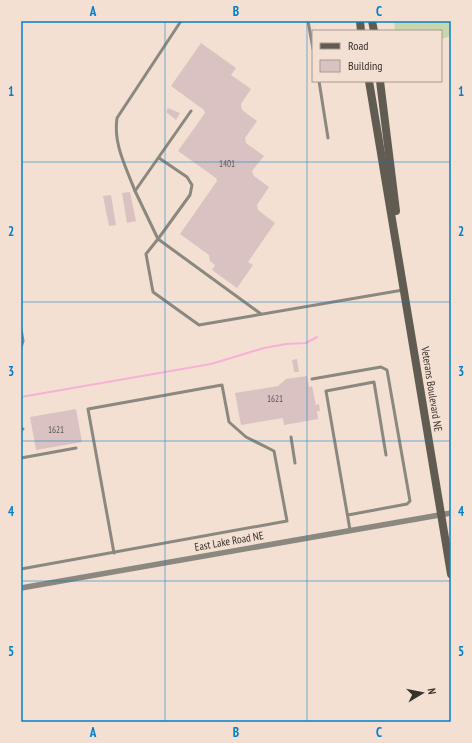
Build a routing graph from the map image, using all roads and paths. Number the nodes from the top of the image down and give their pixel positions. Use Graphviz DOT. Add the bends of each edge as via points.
graph roads {
  1 [pos="181,21"];
  2 [pos="308,21"];
  3 [pos="312,44"];
  4 [pos="319,82"];
  5 [pos="369,82"];
  6 [pos="380,82"];
  7 [pos="191,111"];
  8 [pos="328,138"];
  9 [pos="159,158"];
  10 [pos="135,191"];
  11 [pos="158,239"];
  12 [pos="405,290"];
  13 [pos="261,314"];
  14 [pos="21,329"];
  15 [pos="21,347"];
  16 [pos="312,380"];
  17 [pos="291,438"];
  18 [pos="76,448"];
  19 [pos="386,455"];
  20 [pos="21,458"];
  21 [pos="295,463"];
  22 [pos="451,513"];
  23 [pos="348,515"];
  24 [pos="441,515"];
  25 [pos="350,530"];
  26 [pos="114,553"];
  27 [pos="21,569"];
  28 [pos="451,574"];
  29 [pos="21,588"];
  1 -- 10 [label="lane" via="117,118 115,132 118,147"];
  2 -- 3 [label="lane"];
  4 -- 8 [label="lane"];
  5 -- 12 [label="main road, Veterans Boulevard NE"];
  6 -- 12 [label="main road, Veterans Boulevard NE"];
  7 -- 9 [label="lane"];
  9 -- 10 [label="lane"];
  9 -- 11 [label="lane" via="187,177 192,185 190,195"];
  10 -- 11 [label="lane"];
  11 -- 13 [label="lane"];
  11 -- 13 [label="lane" via="146,254 153,292 198,325"];
  12 -- 13 [label="lane"];
  12 -- 24 [label="main road, Veterans Boulevard NE"];
  14 -- 15 [label="lane"];
  16 -- 23 [label="lane" via="381,367 387,370 410,501 407,504"];
  17 -- 21 [label="lane"];
  18 -- 20 [label="lane"];
  19 -- 23 [label="lane" via="374,382 326,391"];
  22 -- 24 [label="street, East Lake Road NE"];
  23 -- 25 [label="lane"];
  24 -- 25 [label="street, East Lake Road NE"];
  24 -- 28 [label="main road, Veterans Boulevard NE"];
  25 -- 29 [label="street, East Lake Road NE"];
  26 -- 26 [label="lane" via="88,409 222,385 229,422 246,437 274,451 287,521"];
  26 -- 27 [label="lane"];
}
